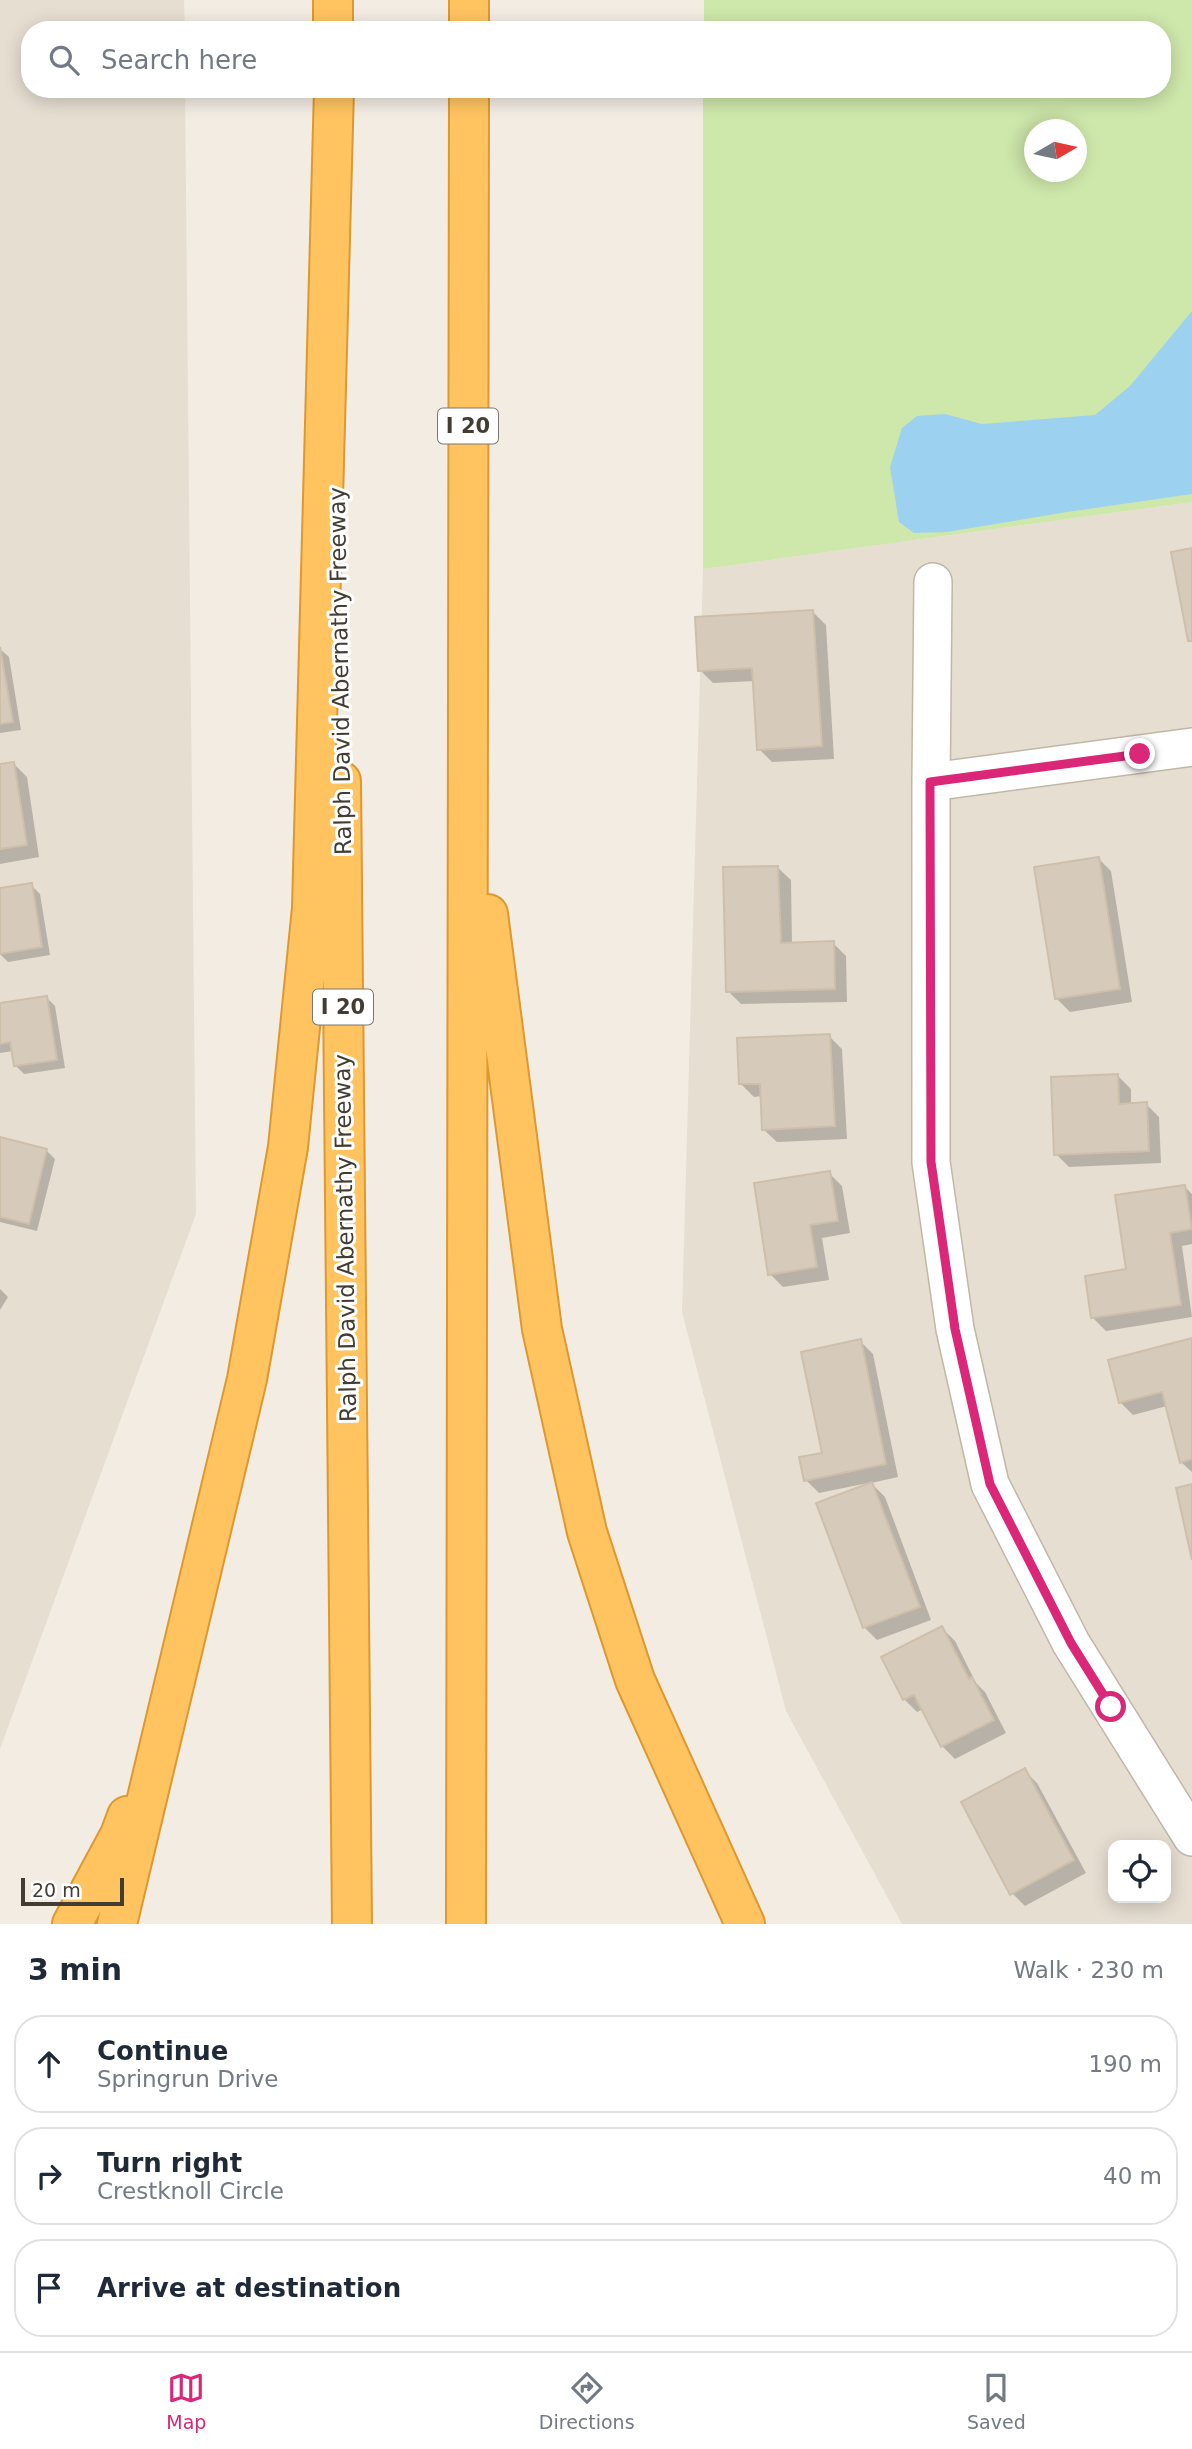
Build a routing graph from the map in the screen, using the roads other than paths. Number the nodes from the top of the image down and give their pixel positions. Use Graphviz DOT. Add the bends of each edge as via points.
graph roads {
  1 [pos="333,0"];
  2 [pos="469,0"];
  3 [pos="334,21"];
  4 [pos="469,21"];
  5 [pos="334,98"];
  6 [pos="334,98"];
  7 [pos="469,98"];
  8 [pos="933,582"];
  9 [pos="1192,747"];
  10 [pos="468,763"];
  11 [pos="930,782"];
  12 [pos="168,1710"];
  13 [pos="1192,1837"];
  14 [pos="72,1924"];
  15 [pos="117,1924"];
  16 [pos="352,1924"];
  17 [pos="466,1924"];
  18 [pos="745,1924"];
  1 -- 3 [label="highway"];
  2 -- 4 [label="highway"];
  5 -- 12 [label="highway" via="312,908 290,1133 247,1379"];
  6 -- 16 [label="highway, Ralph David Abernathy Freeway / I 20"];
  7 -- 10 [label="highway, I 20"];
  8 -- 11 [label="street"];
  9 -- 11 [label="street"];
  10 -- 17 [label="highway, I 20"];
  10 -- 18 [label="highway" via="542,1329 587,1532 635,1680"];
  11 -- 13 [label="street" via="931,1162 955,1329 990,1484 1071,1643"];
  12 -- 14 [label="highway" via="120,1835"];
  12 -- 15 [label="highway"];
}
